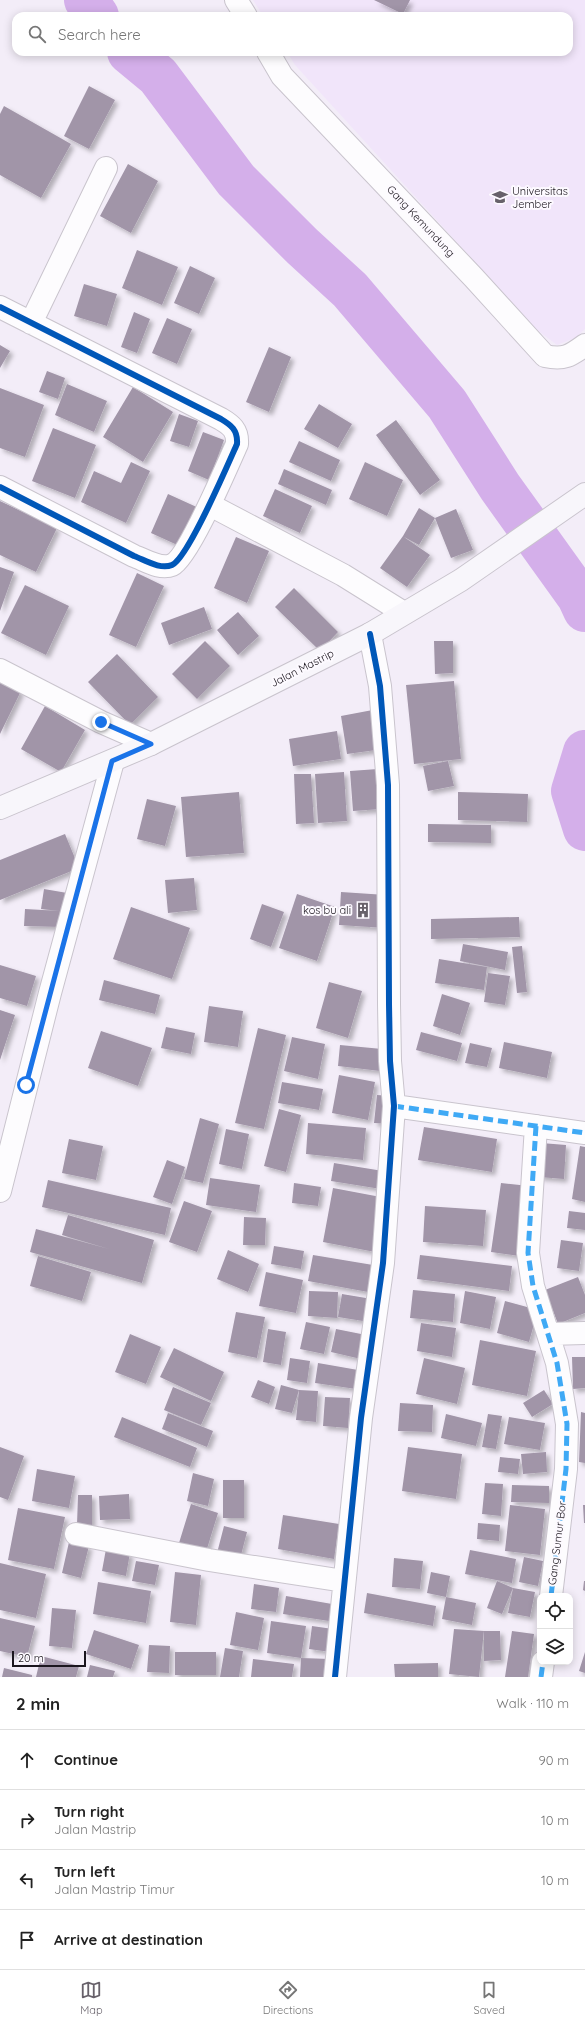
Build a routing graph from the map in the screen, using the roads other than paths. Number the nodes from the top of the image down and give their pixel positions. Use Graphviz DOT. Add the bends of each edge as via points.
graph roads {
  1 [pos="236,0"];
  2 [pos="244,12"];
  3 [pos="270,56"];
  4 [pos="106,168"];
  5 [pos="0,307"];
  6 [pos="31,323"];
  7 [pos="585,345"];
  8 [pos="0,487"];
  9 [pos="585,494"];
  10 [pos="210,505"];
  11 [pos="404,613"];
  12 [pos="370,634"];
  13 [pos="0,670"];
  14 [pos="151,744"];
  15 [pos="112,761"];
  16 [pos="0,808"];
  17 [pos="394,1106"];
  18 [pos="536,1126"];
  19 [pos="585,1133"];
  20 [pos="0,1191"];
  21 [pos="585,1333"];
  22 [pos="548,1334"];
  23 [pos="76,1534"];
  24 [pos="344,1581"];
  25 [pos="551,1593"];
  26 [pos="543,1665"];
  27 [pos="335,1677"];
  28 [pos="541,1677"];
  1 -- 2 [label="street"];
  3 -- 7 [label="street, Gang Kemundung" via="282,76 545,356 568,357"];
  4 -- 6 [label="street"];
  5 -- 6 [label="street"];
  6 -- 10 [label="street" via="232,426 237,444"];
  8 -- 10 [label="street" via="134,556 164,566 173,565 180,559"];
  9 -- 11 [label="main road, Jalan Mastrip" via="461,580"];
  10 -- 11 [label="street" via="343,575"];
  11 -- 12 [label="main road, Jalan Mastrip"];
  12 -- 14 [label="main road, Jalan Mastrip"];
  12 -- 17 [label="street" via="380,686 388,785 388,1004"];
  13 -- 14 [label="street" via="101,722"];
  14 -- 15 [label="main road, Jalan Mastrip"];
  15 -- 16 [label="main road, Jalan Mastrip"];
  15 -- 20 [label="street"];
  17 -- 18 [label="street"];
  17 -- 24 [label="street" via="382,1263"];
  18 -- 19 [label="street"];
  18 -- 22 [label="street, Gang Sumur Bor" via="528,1254 532,1286"];
  21 -- 22 [label="street"];
  22 -- 25 [label="street, Gang Sumur Bor" via="557,1363 567,1424 566,1469"];
  23 -- 24 [label="street" via="209,1560"];
  24 -- 27 [label="street"];
  26 -- 28 [label="street"];
}
